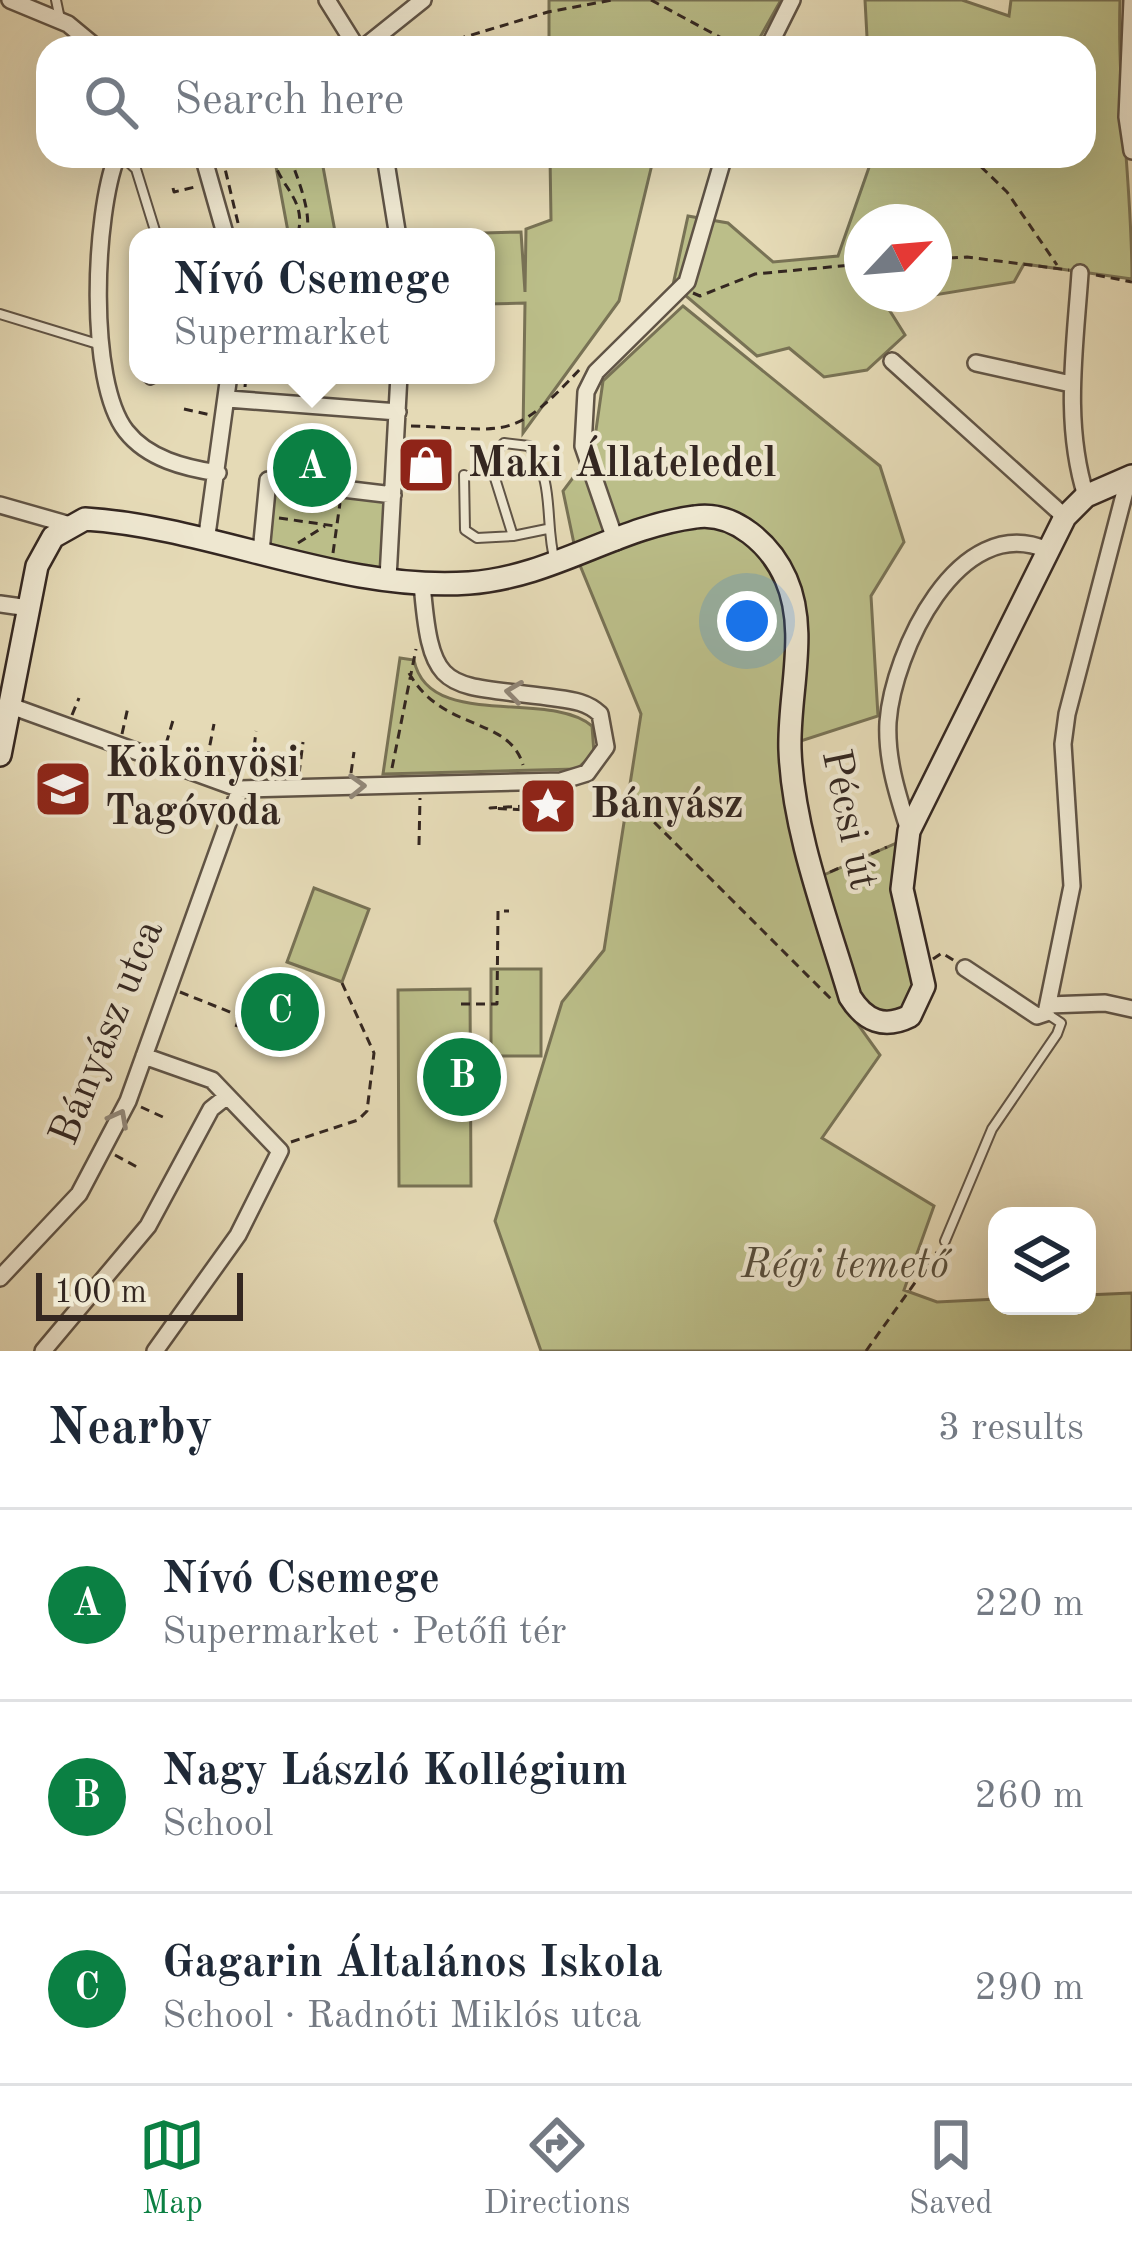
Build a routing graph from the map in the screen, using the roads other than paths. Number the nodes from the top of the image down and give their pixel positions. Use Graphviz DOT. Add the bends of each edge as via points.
graph roads {
  1 [pos="10,0"];
  2 [pos="56,0"];
  3 [pos="327,0"];
  4 [pos="423,0"];
  5 [pos="792,0"];
  6 [pos="1132,0"];
  7 [pos="61,20"];
  8 [pos="82,36"];
  9 [pos="352,36"];
  10 [pos="376,36"];
  11 [pos="774,36"];
  12 [pos="1132,151"];
  13 [pos="116,168"];
  14 [pos="135,168"];
  15 [pos="206,168"];
  16 [pos="388,168"];
  17 [pos="720,168"];
  18 [pos="154,228"];
  19 [pos="223,228"];
  20 [pos="397,228"];
  21 [pos="1080,273"];
  22 [pos="0,314"];
  23 [pos="101,346"];
  24 [pos="892,361"];
  25 [pos="976,363"];
  26 [pos="229,384"];
  27 [pos="399,384"];
  28 [pos="1071,384"];
  29 [pos="228,399"];
  30 [pos="397,419"];
  31 [pos="218,473"];
  32 [pos="464,475"];
  33 [pos="1131,476"];
  34 [pos="393,495"];
  35 [pos="1086,496"];
  36 [pos="0,505"];
  37 [pos="1065,517"];
  38 [pos="70,525"];
  39 [pos="547,529"];
  40 [pos="513,536"];
  41 [pos="206,542"];
  42 [pos="616,542"];
  43 [pos="1046,550"];
  44 [pos="261,552"];
  45 [pos="556,567"];
  46 [pos="388,578"];
  47 [pos="422,583"];
  48 [pos="0,604"];
  49 [pos="28,608"];
  50 [pos="10,706"];
  51 [pos="0,755"];
  52 [pos="244,789"];
  53 [pos="908,834"];
  54 [pos="965,968"];
  55 [pos="1047,1009"];
  56 [pos="1132,1009"];
  57 [pos="144,1056"];
  58 [pos="226,1097"];
  59 [pos="945,1241"];
  60 [pos="0,1278"];
  61 [pos="43,1351"];
  62 [pos="154,1351"];
  1 -- 7 [label="street"];
  2 -- 7 [label="lane"];
  3 -- 9 [label="street"];
  4 -- 10 [label="street"];
  5 -- 11 [label="street"];
  6 -- 12 [label="street"];
  7 -- 8 [label="street"];
  13 -- 23 [label="street" via="105,198"];
  14 -- 18 [label="lane"];
  15 -- 19 [label="street"];
  16 -- 20 [label="street"];
  17 -- 42 [label="street" via="681,287 596,372 586,392 583,446"];
  21 -- 28 [label="street"];
  22 -- 23 [label="lane"];
  23 -- 31 [label="street" via="110,398 128,434 160,457"];
  24 -- 37 [label="street"];
  25 -- 28 [label="street"];
  26 -- 29 [label="street"];
  27 -- 30 [label="street"];
  28 -- 35 [label="street"];
  29 -- 30 [label="street"];
  29 -- 31 [label="street"];
  30 -- 34 [label="street"];
  31 -- 41 [label="street"];
  32 -- 40 [label="lane" via="465,530 477,538"];
  33 -- 35 [label="main road, Pécsi út"];
  33 -- 55 [label="street" via="1067,713 1072,886"];
  34 -- 44 [label="street" via="268,481"];
  34 -- 46 [label="street"];
  35 -- 37 [label="main road, Pécsi út"];
  36 -- 38 [label="street"];
  37 -- 43 [label="main road, Pécsi út"];
  38 -- 41 [label="main road, Pécsi út" via="100,520"];
  38 -- 49 [label="main road" via="44,550"];
  39 -- 40 [label="lane"];
  39 -- 40 [label="lane" via="552,507 542,471 529,446 503,443 489,459"];
  39 -- 45 [label="lane"];
  41 -- 44 [label="main road, Pécsi út"];
  42 -- 45 [label="main road, Pécsi út"];
  42 -- 53 [label="main road, Pécsi út" via="706,516 739,526 776,562 793,601 790,752 818,878 857,1009 879,1023 910,1016 920,1004 922,968 902,889"];
  43 -- 53 [label="main road, Pécsi út"];
  43 -- 53 [label="street" via="1028,542 986,549 941,586 912,638 893,682 887,727"];
  44 -- 46 [label="main road, Pécsi út"];
  45 -- 47 [label="main road, Pécsi út" via="509,579"];
  46 -- 47 [label="main road, Pécsi út"];
  52 -- 47 [label="street, one-way" via="526,782 587,773 606,747 600,714 581,701 457,684 438,671 426,640"];
  48 -- 49 [label="street"];
  49 -- 50 [label="main road"];
  50 -- 51 [label="main road"];
  50 -- 52 [label="street"];
  52 -- 57 [label="street, Bányász utca"];
  54 -- 55 [label="street" via="1037,1016"];
  55 -- 56 [label="street"];
  55 -- 59 [label="lane" via="1061,1023 1057,1034 986,1140"];
  57 -- 58 [label="street" via="212,1080"];
  60 -- 57 [label="street, Bányász utca, one-way" via="79,1194"];
  58 -- 61 [label="street" via="211,1109 121,1264"];
  58 -- 62 [label="street" via="280,1151 238,1234"];
}
